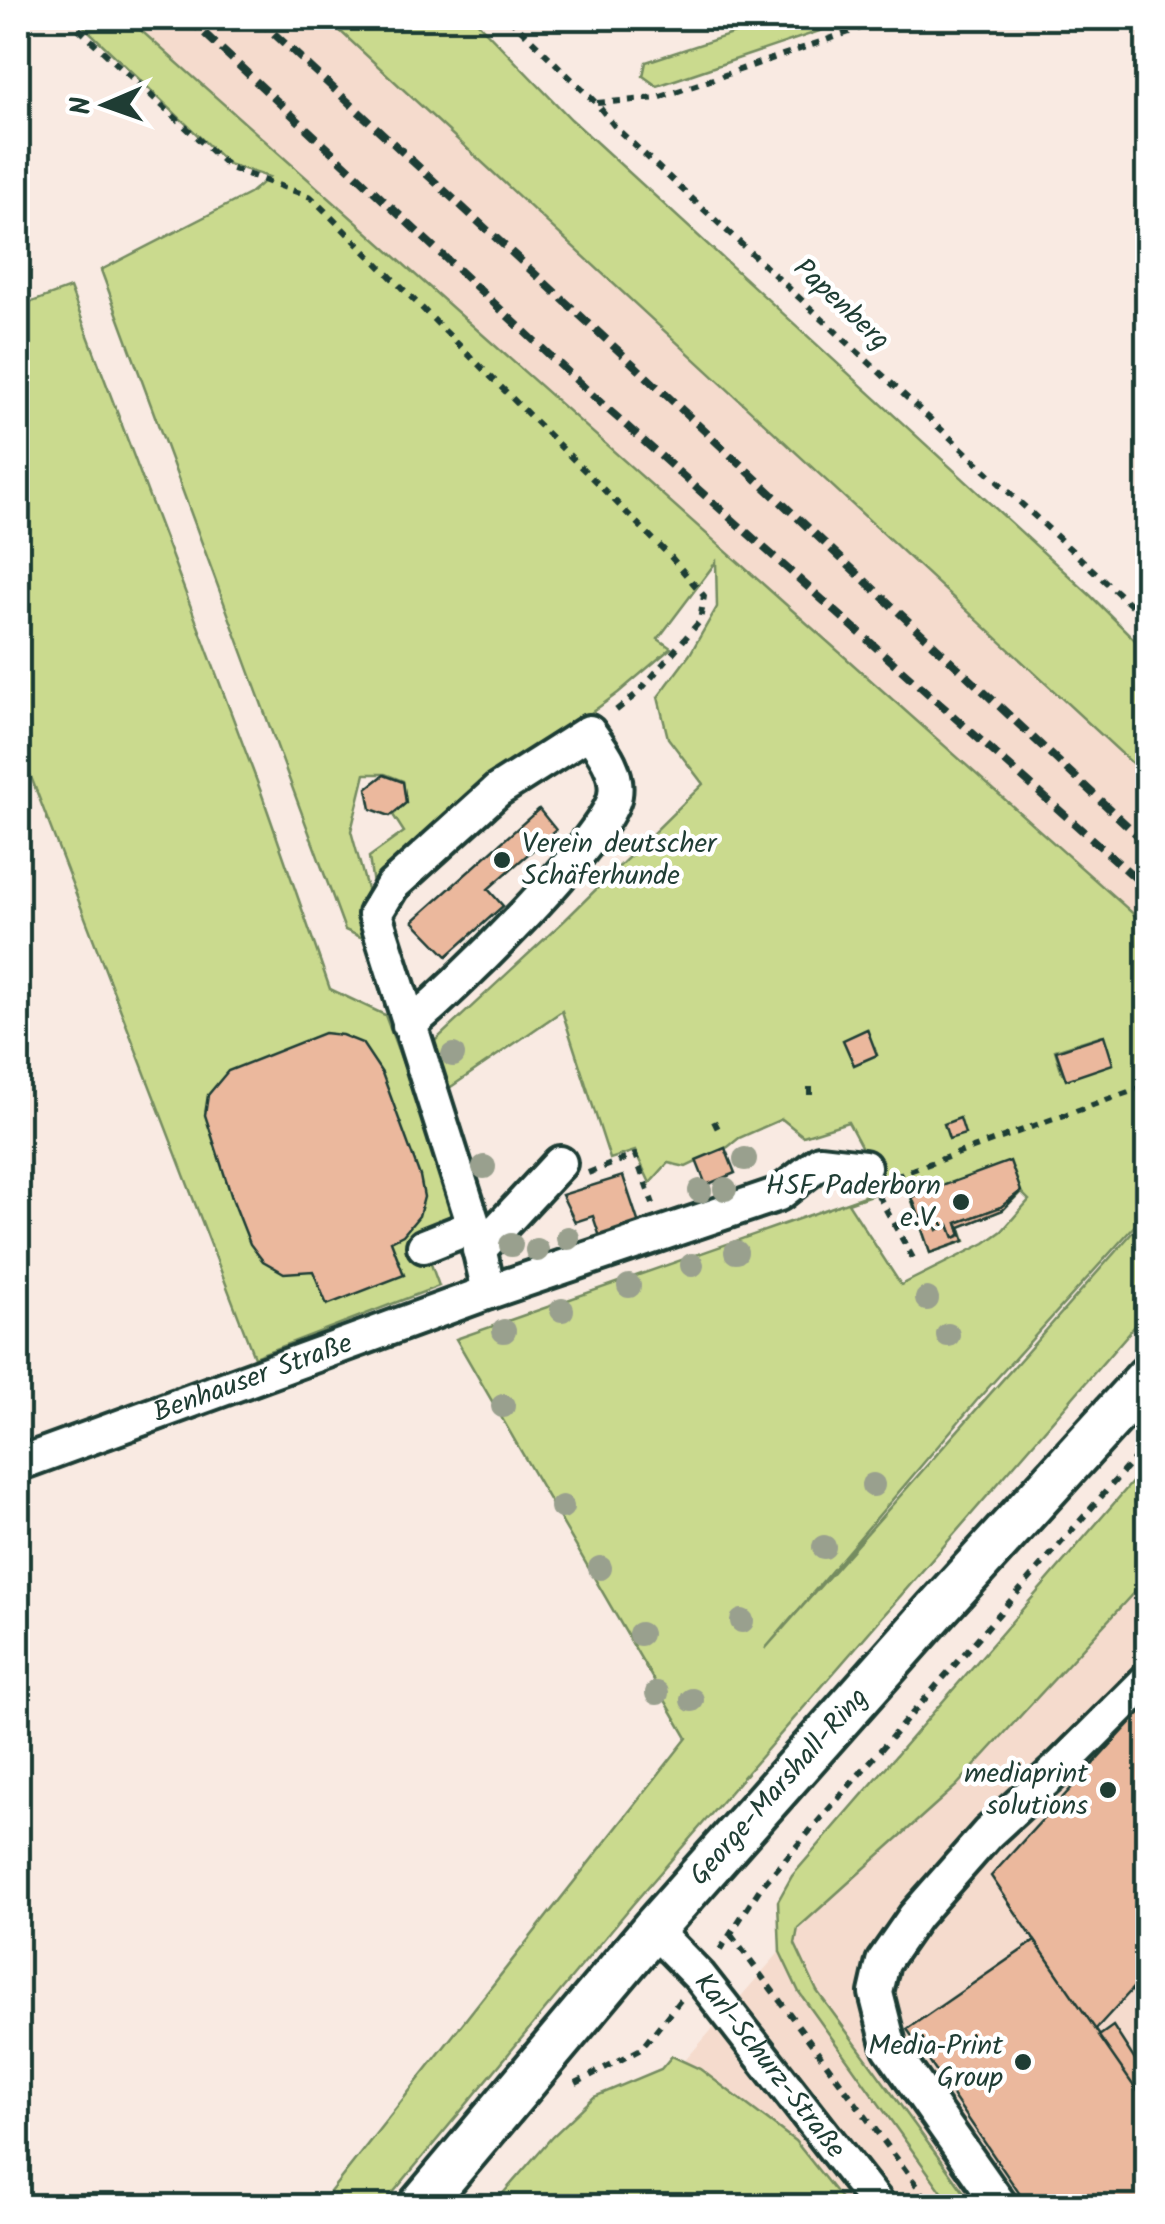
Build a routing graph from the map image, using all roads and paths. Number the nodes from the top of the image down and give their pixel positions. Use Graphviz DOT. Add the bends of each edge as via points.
graph roads {
  1 [pos="67,18"];
  2 [pos="509,18"];
  3 [pos="890,18"];
  4 [pos="596,103"];
  5 [pos="1148,621"];
  6 [pos="589,732"];
  7 [pos="409,1025"];
  8 [pos="1148,1086"];
  9 [pos="635,1155"];
  10 [pos="560,1163"];
  11 [pos="872,1174"];
  12 [pos="664,1233"];
  13 [pos="477,1238"];
  14 [pos="424,1246"];
  15 [pos="915,1262"];
  16 [pos="488,1292"];
  17 [pos="1148,1377"];
  18 [pos="1148,1444"];
  19 [pos="18,1464"];
  20 [pos="1148,1679"];
  21 [pos="653,1929"];
  22 [pos="731,1935"];
  23 [pos="700,1977"];
  24 [pos="567,2094"];
  25 [pos="420,2206"];
  26 [pos="880,2206"];
  27 [pos="932,2206"];
  28 [pos="1001,2206"];
  1 -- 6 [label="path" via="230,168 310,198 704,596 700,621 638,693"];
  2 -- 4 [label="path, Papenberg"];
  3 -- 4 [label="path" via="658,98"];
  4 -- 5 [label="path, Papenberg"];
  6 -- 7 [label="street" via="608,759 616,798 545,893"];
  6 -- 7 [label="street" via="498,790 392,886 375,914"];
  7 -- 13 [label="street"];
  8 -- 11 [label="path"];
  9 -- 12 [label="path"];
  10 -- 13 [label="street"];
  11 -- 12 [label="street, Benhauser Straße" via="817,1148 780,1194"];
  11 -- 15 [label="path"];
  12 -- 16 [label="street, Benhauser Straße"];
  13 -- 14 [label="street"];
  13 -- 16 [label="street"];
  16 -- 19 [label="street, Benhauser Straße"];
  17 -- 21 [label="main road, George-Marshall-Ring"];
  18 -- 22 [label="path" via="762,1887"];
  20 -- 28 [label="street" via="988,1834 883,1962 876,1993 890,2048"];
  21 -- 23 [label="street, Karl-Schurz-Straße"];
  21 -- 25 [label="main road, George-Marshall-Ring"];
  22 -- 23 [label="path"];
  22 -- 27 [label="path"];
  23 -- 24 [label="path" via="641,2049 579,2080"];
  23 -- 26 [label="street, Karl-Schurz-Straße"];
}
